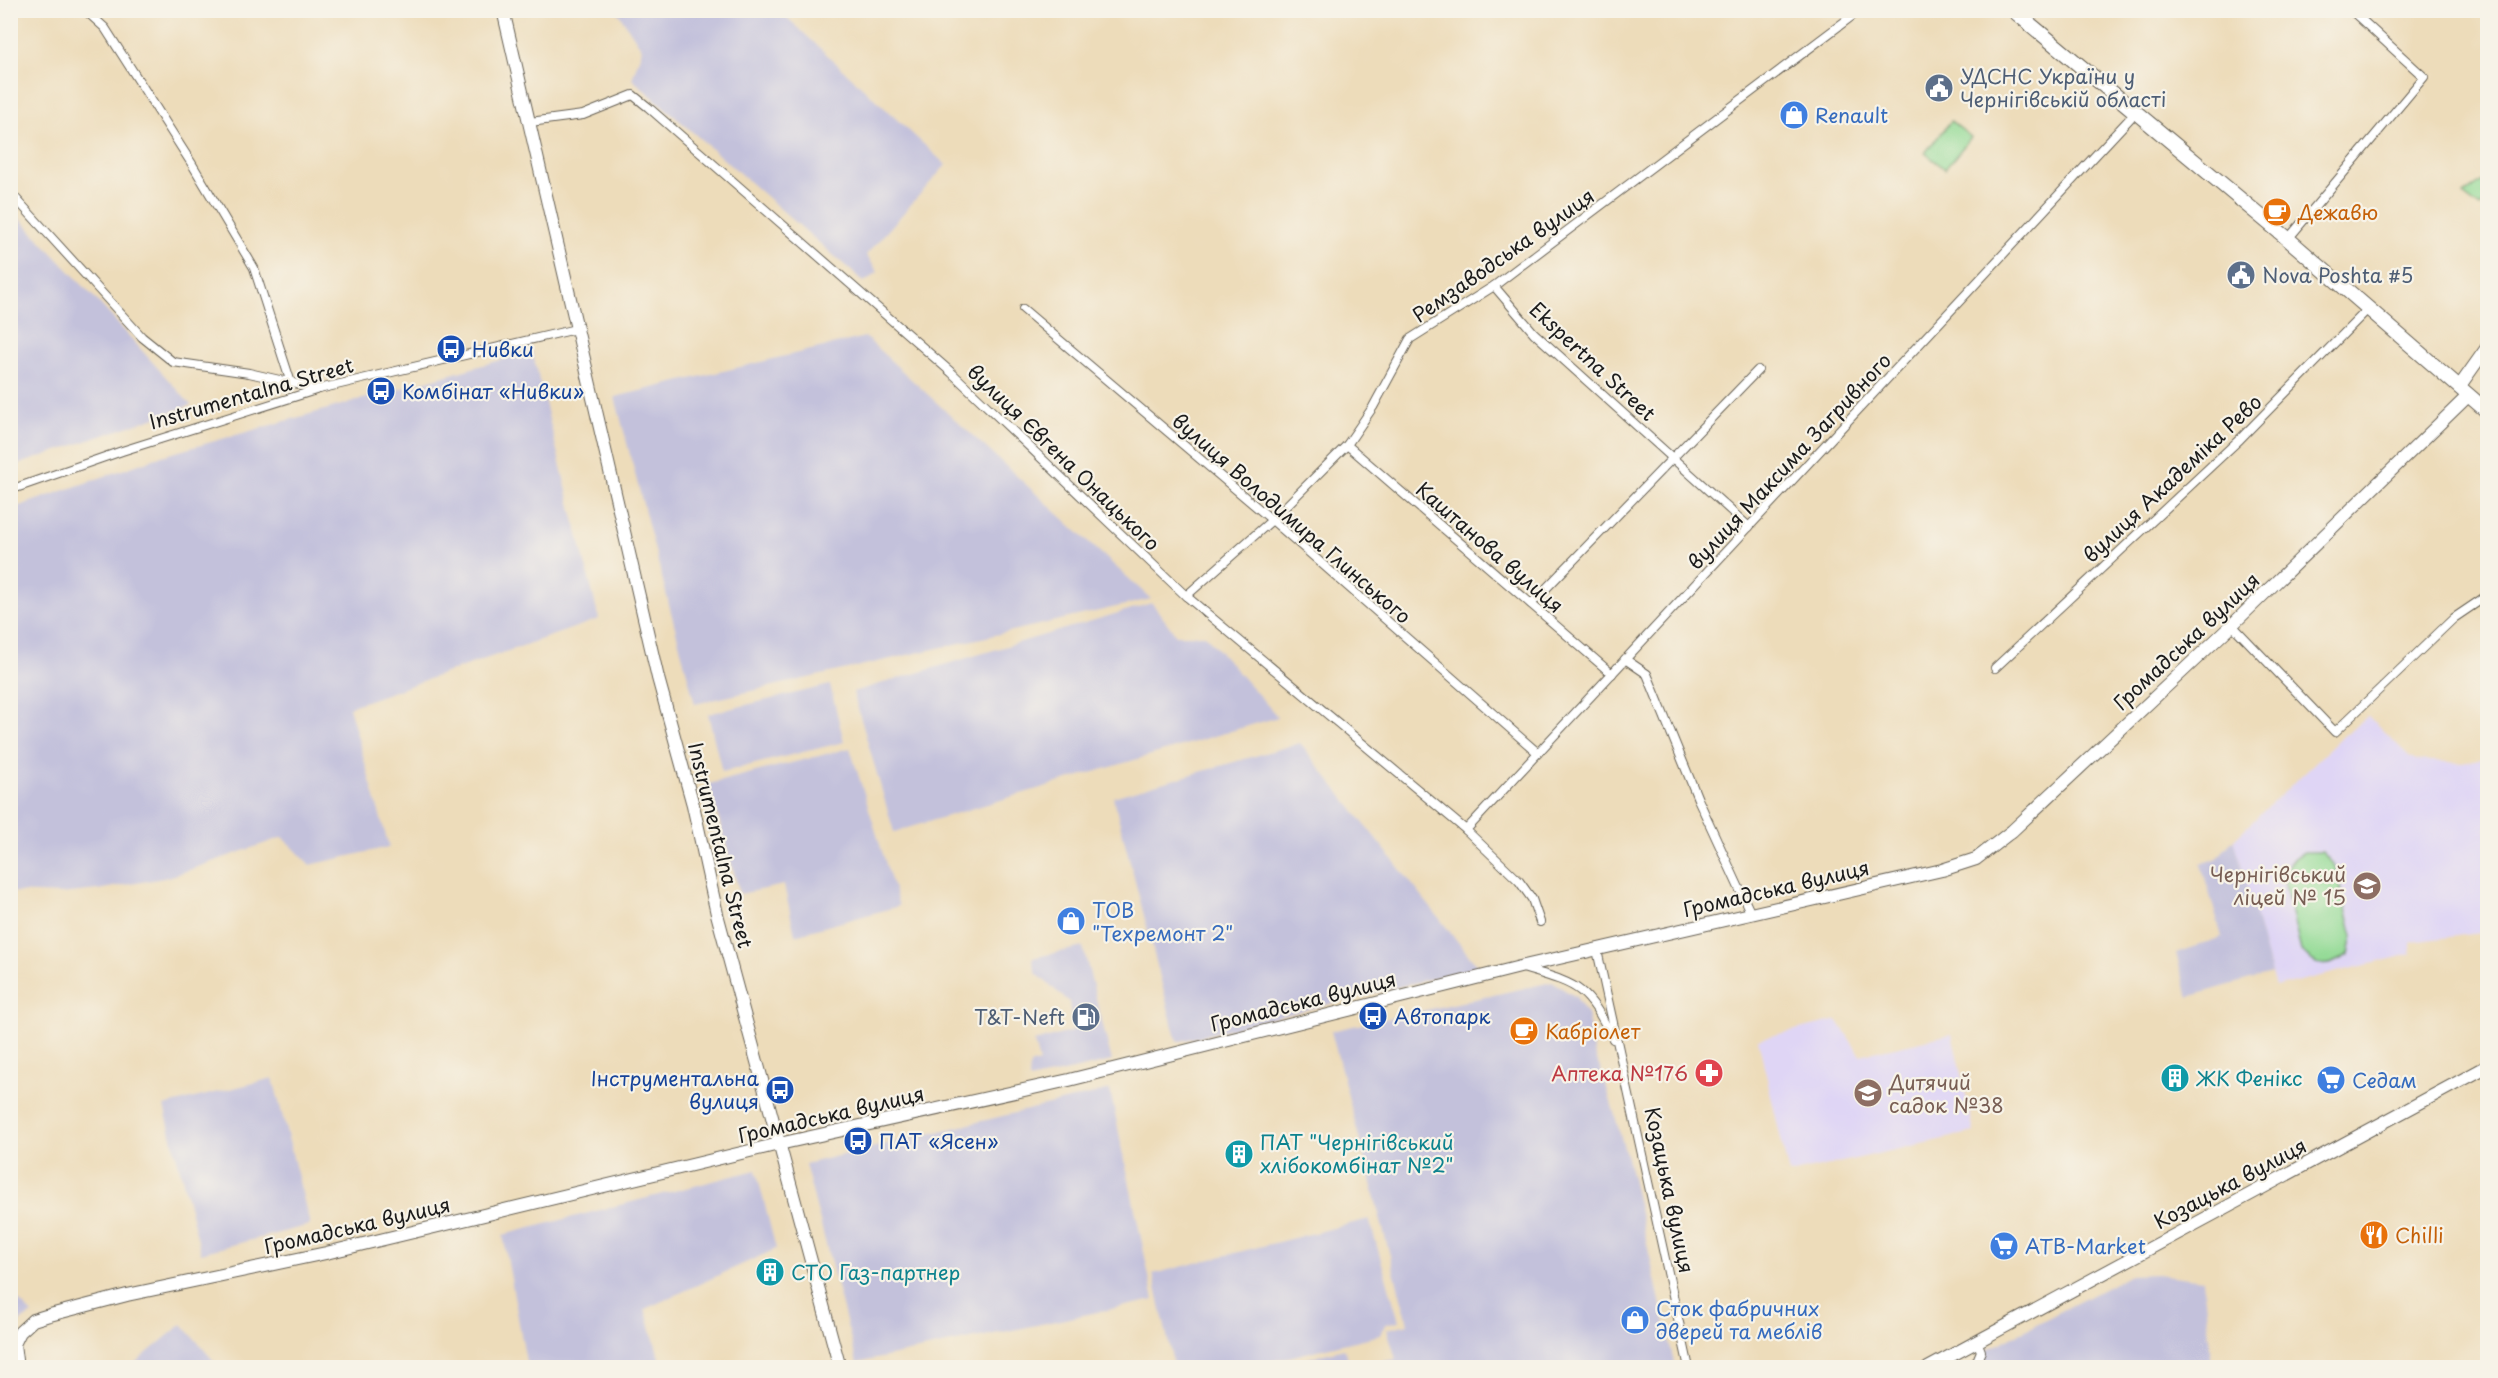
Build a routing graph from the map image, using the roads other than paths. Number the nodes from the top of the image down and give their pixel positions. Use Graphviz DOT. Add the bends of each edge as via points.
graph roads {
  1 [pos="85,10"];
  2 [pos="503,10"];
  3 [pos="1860,10"];
  4 [pos="2013,10"];
  5 [pos="2351,10"];
  6 [pos="2135,113"];
  7 [pos="530,122"];
  8 [pos="10,192"];
  9 [pos="2288,239"];
  10 [pos="1494,286"];
  11 [pos="1023,309"];
  12 [pos="2368,309"];
  13 [pos="576,329"];
  14 [pos="2487,346"];
  15 [pos="1758,370"];
  16 [pos="291,383"];
  17 [pos="319,389"];
  18 [pos="2464,391"];
  19 [pos="2487,412"];
  20 [pos="1347,445"];
  21 [pos="1674,458"];
  22 [pos="10,490"];
  23 [pos="1272,520"];
  24 [pos="1749,527"];
  25 [pos="2487,595"];
  26 [pos="1186,596"];
  27 [pos="1531,604"];
  28 [pos="2232,625"];
  29 [pos="1626,659"];
  30 [pos="1995,668"];
  31 [pos="1611,674"];
  32 [pos="1538,753"];
  33 [pos="1466,830"];
  34 [pos="1751,914"];
  35 [pos="1540,922"];
  36 [pos="1597,950"];
  37 [pos="1520,967"];
  38 [pos="1619,1051"];
  39 [pos="2487,1066"];
  40 [pos="779,1144"];
  41 [pos="1977,1341"];
  42 [pos="17,1368"];
  43 [pos="840,1368"];
  44 [pos="1689,1368"];
  45 [pos="1928,1368"];
  46 [pos="1974,1368"];
  1 -- 16 [label="street" via="105,28 254,268"];
  2 -- 7 [label="street, Instrumentalna Street"];
  3 -- 10 [label="street, Ремзаводська вулиця"];
  4 -- 6 [label="main road"];
  5 -- 9 [label="street" via="2424,77"];
  6 -- 9 [label="main road"];
  6 -- 24 [label="street, вулиця Максима Загривного"];
  7 -- 13 [label="street, Instrumentalna Street"];
  7 -- 26 [label="street, вулиця Євгена Онацького" via="583,115 633,95 952,373"];
  8 -- 16 [label="street" via="142,337 173,362"];
  9 -- 12 [label="main road"];
  10 -- 20 [label="street, Ремзаводська вулиця" via="1410,339"];
  10 -- 21 [label="street, Ekspertna Street" via="1534,333"];
  11 -- 23 [label="street, вулиця Володимира Глинського"];
  12 -- 18 [label="main road"];
  12 -- 30 [label="street, вулиця Академіка Рево" via="2240,439"];
  13 -- 17 [label="street, Instrumentalna Street"];
  13 -- 40 [label="street, Instrumentalna Street" via="658,678"];
  14 -- 18 [label="street, Громадська вулиця"];
  15 -- 21 [label="street"];
  16 -- 17 [label="street"];
  17 -- 22 [label="street, Instrumentalna Street"];
  18 -- 19 [label="main road"];
  18 -- 28 [label="street, Громадська вулиця"];
  20 -- 23 [label="street, Ремзаводська вулиця"];
  20 -- 27 [label="street, Каштанова вулиця"];
  21 -- 24 [label="street, Ekspertna Street"];
  21 -- 27 [label="street"];
  23 -- 26 [label="street, Ремзаводська вулиця"];
  23 -- 32 [label="street, вулиця Володимира Глинського"];
  24 -- 29 [label="street, вулиця Максима Загривного"];
  25 -- 28 [label="street" via="2454,618 2335,732"];
  26 -- 33 [label="street, вулиця Євгена Онацького"];
  27 -- 31 [label="street, Каштанова вулиця"];
  28 -- 34 [label="street, Громадська вулиця" via="2012,831 1976,859"];
  29 -- 31 [label="street, вулиця Максима Загривного"];
  29 -- 34 [label="street" via="1647,674"];
  31 -- 32 [label="street, вулиця Максима Загривного"];
  32 -- 33 [label="street, вулиця Максима Загривного"];
  33 -- 35 [label="street, вулиця Євгена Онацького" via="1519,881 1532,899"];
  34 -- 36 [label="street, Громадська вулиця"];
  36 -- 37 [label="street, Громадська вулиця"];
  36 -- 38 [label="street, Козацька вулиця"];
  37 -- 38 [label="street" via="1562,980 1589,997"];
  37 -- 40 [label="street, Громадська вулиця" via="1103,1072"];
  38 -- 44 [label="street, Козацька вулиця"];
  39 -- 41 [label="street, Козацька вулиця"];
  40 -- 42 [label="street, Громадська вулиця" via="46,1316 33,1320 20,1332 14,1344"];
  40 -- 43 [label="street, Instrumentalna Street"];
  41 -- 45 [label="street, Козацька вулиця"];
  41 -- 46 [label="street" via="1981,1351"];
}
